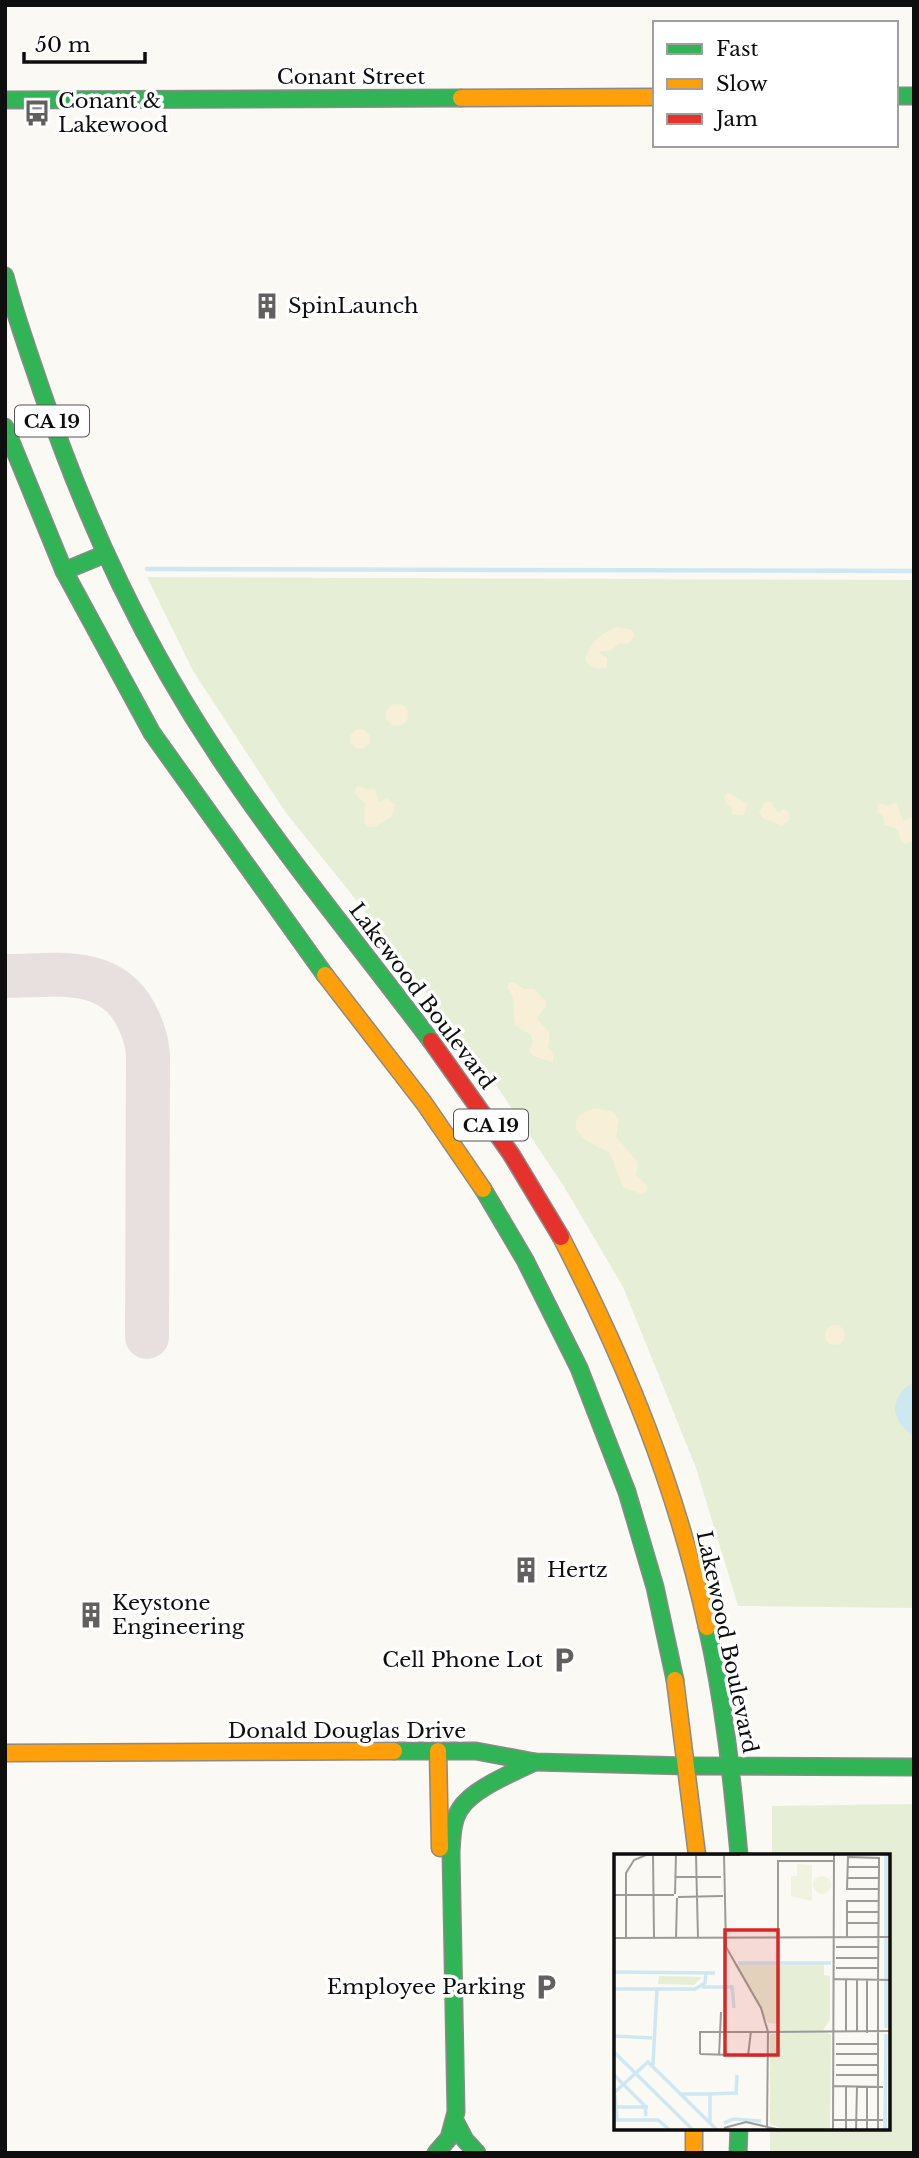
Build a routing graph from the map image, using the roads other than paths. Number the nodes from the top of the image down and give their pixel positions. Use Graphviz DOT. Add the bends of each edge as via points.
graph roads {
  1 [pos="653,97"];
  2 [pos="5,100"];
  3 [pos="5,276"];
  4 [pos="5,427"];
  5 [pos="106,554"];
  6 [pos="64,570"];
  7 [pos="438,1751"];
  8 [pos="5,1753"];
  9 [pos="535,1762"];
  10 [pos="732,1765"];
  11 [pos="687,1766"];
  12 [pos="914,1767"];
  13 [pos="696,1854"];
  14 [pos="739,1854"];
  15 [pos="452,1890"];
  16 [pos="455,2121"];
  17 [pos="694,2130"];
  18 [pos="739,2130"];
  19 [pos="436,2153"];
  20 [pos="477,2153"];
  21 [pos="694,2153"];
  22 [pos="738,2153"];
  1 -- 2 [label="main road, Conant Street"];
  3 -- 5 [label="main road, Lakewood Boulevard / CA 19" via="55,430"];
  4 -- 6 [label="main road, CA 19"];
  5 -- 6 [label="main road"];
  5 -- 10 [label="main road, Lakewood Boulevard / CA 19" via="189,711 242,792 459,1078 563,1240 618,1350 668,1478 696,1576"];
  6 -- 11 [label="main road, CA 19" via="152,733 300,943 424,1103 526,1260 579,1368 627,1492 655,1587"];
  7 -- 8 [label="main road, Donald Douglas Drive"];
  7 -- 9 [label="main road, Donald Douglas Drive" via="476,1751"];
  7 -- 15 [label="main road" via="440,1856"];
  9 -- 11 [label="main road, Donald Douglas Drive"];
  9 -- 15 [label="main road" via="461,1805 453,1827"];
  10 -- 11 [label="main road, Donald Douglas Drive"];
  10 -- 12 [label="main road, Donald Douglas Drive"];
  10 -- 14 [label="main road, Lakewood Boulevard / CA 19"];
  11 -- 13 [label="main road, CA 19"];
  15 -- 16 [label="main road"];
  16 -- 19 [label="main road" via="449,2138"];
  16 -- 20 [label="main road"];
  17 -- 21 [label="main road"];
  18 -- 22 [label="main road"];
}
